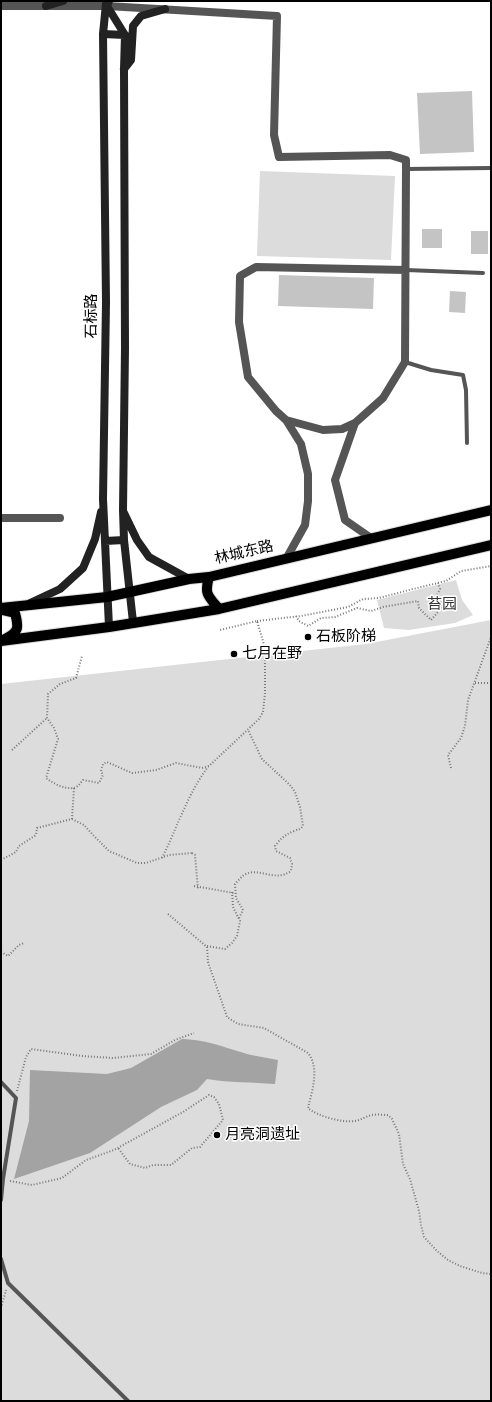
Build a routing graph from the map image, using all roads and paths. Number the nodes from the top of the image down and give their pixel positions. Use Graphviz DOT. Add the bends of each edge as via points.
graph roads {
  1 [pos="63,1"];
  2 [pos="107,3"];
  3 [pos="1,6"];
  4 [pos="46,6"];
  5 [pos="165,9"];
  6 [pos="103,34"];
  7 [pos="126,34"];
  8 [pos="124,69"];
  9 [pos="491,168"];
  10 [pos="406,169"];
  11 [pos="406,270"];
  12 [pos="483,273"];
  13 [pos="405,362"];
  14 [pos="286,420"];
  15 [pos="354,423"];
  16 [pos="467,443"];
  17 [pos="104,499"];
  18 [pos="123,510"];
  19 [pos="491,510"];
  20 [pos="1,518"];
  21 [pos="60,518"];
  22 [pos="372,538"];
  23 [pos="124,540"];
  24 [pos="105,541"];
  25 [pos="491,545"];
  26 [pos="286,558"];
  27 [pos="491,566"];
  28 [pos="209,577"];
  29 [pos="189,579"];
  30 [pos="438,583"];
  31 [pos="129,592"];
  32 [pos="107,597"];
  33 [pos="24,606"];
  34 [pos="1,609"];
  35 [pos="219,609"];
  36 [pos="296,616"];
  37 [pos="257,620"];
  38 [pos="133,622"];
  39 [pos="109,627"];
  40 [pos="220,630"];
  41 [pos="491,637"];
  42 [pos="1,641"];
  43 [pos="82,656"];
  44 [pos="475,682"];
  45 [pos="491,683"];
  46 [pos="47,718"];
  47 [pos="248,730"];
  48 [pos="12,750"];
  49 [pos="209,766"];
  50 [pos="451,768"];
  51 [pos="74,788"];
  52 [pos="72,819"];
  53 [pos="162,858"];
  54 [pos="1,860"];
  55 [pos="194,886"];
  56 [pos="198,887"];
  57 [pos="168,914"];
  58 [pos="239,918"];
  59 [pos="24,943"];
  60 [pos="204,944"];
  61 [pos="1,952"];
  62 [pos="194,1033"];
  63 [pos="1,1082"];
  64 [pos="16,1098"];
  65 [pos="118,1148"];
  66 [pos="3,1179"];
  67 [pos="1,1200"];
  68 [pos="1,1259"];
  69 [pos="491,1274"];
  70 [pos="8,1283"];
  71 [pos="1,1308"];
  72 [pos="128,1401"];
  1 -- 4 [label="main road"];
  2 -- 4 [label="street"];
  2 -- 5 [label="street"];
  2 -- 6 [label="main road, 石标路"];
  2 -- 7 [label="main road"];
  3 -- 4 [label="street"];
  5 -- 8 [label="main road" via="141,16 133,26 131,60"];
  5 -- 10 [label="street" via="277,16 274,135 279,157 390,155 406,160"];
  6 -- 7 [label="main road"];
  6 -- 17 [label="main road, 石标路" via="106,302"];
  7 -- 8 [label="main road"];
  8 -- 18 [label="main road"];
  9 -- 10 [label="lane"];
  10 -- 11 [label="street"];
  11 -- 12 [label="lane"];
  11 -- 13 [label="street"];
  11 -- 14 [label="street" via="256,267 240,276 239,322 248,377"];
  13 -- 15 [label="street" via="383,398"];
  13 -- 16 [label="lane" via="431,370 463,375 466,390"];
  14 -- 15 [label="street" via="322,430 342,429"];
  14 -- 26 [label="street" via="301,444 308,474 305,525"];
  15 -- 22 [label="street" via="335,480 344,520"];
  17 -- 24 [label="main road, 石标路"];
  17 -- 33 [label="main road" via="95,539 83,568 60,589"];
  18 -- 23 [label="main road"];
  18 -- 29 [label="main road" via="149,558"];
  19 -- 22 [label="main road, 林城东路"];
  20 -- 21 [label="street"];
  22 -- 26 [label="main road, 林城东路"];
  23 -- 24 [label="main road"];
  23 -- 31 [label="main road"];
  24 -- 32 [label="main road, 石标路"];
  25 -- 35 [label="main road"];
  26 -- 28 [label="main road, 林城东路"];
  27 -- 30 [label="path" via="461,572"];
  28 -- 29 [label="main road, 林城东路"];
  28 -- 35 [label="main road" via="207,595"];
  29 -- 31 [label="main road, 林城东路"];
  30 -- 36 [label="path" via="379,598 363,599 348,607"];
  30 -- 36 [label="path" via="440,589 437,595 442,605 431,620 419,608 418,601 371,611 357,608 335,617 321,618 308,626"];
  31 -- 32 [label="main road, 林城东路"];
  31 -- 38 [label="main road"];
  32 -- 33 [label="main road, 林城东路"];
  32 -- 39 [label="main road, 石标路"];
  33 -- 34 [label="main road, 林城东路"];
  34 -- 42 [label="main road" via="15,613 18,624 14,634"];
  35 -- 38 [label="main road"];
  36 -- 37 [label="path"];
  37 -- 40 [label="path"];
  37 -- 47 [label="path" via="265,648 265,693 260,719"];
  38 -- 39 [label="main road"];
  39 -- 42 [label="main road"];
  41 -- 44 [label="path"];
  43 -- 46 [label="path" via="76,678 60,684 48,694"];
  44 -- 45 [label="path"];
  44 -- 50 [label="path" via="468,700 461,738 448,755"];
  46 -- 48 [label="path"];
  46 -- 51 [label="path" via="58,739 46,778 53,783"];
  47 -- 49 [label="path"];
  47 -- 58 [label="path" via="262,759 295,792 303,826 275,846 276,851 290,858 290,871 277,876 260,872 245,874 235,884 236,898 243,910"];
  49 -- 51 [label="path" via="202,768 176,763 156,770 132,773 107,762 103,764 103,775 99,783 83,780"];
  49 -- 53 [label="path" via="201,776"];
  51 -- 52 [label="path"];
  52 -- 53 [label="path" via="84,825 109,851 137,863"];
  52 -- 54 [label="path" via="37,828 36,835 19,846 16,852"];
  53 -- 56 [label="path" via="192,853"];
  55 -- 56 [label="path"];
  56 -- 58 [label="path" via="232,892 233,906"];
  57 -- 60 [label="path"];
  58 -- 60 [label="path" via="237,936 227,948 215,948"];
  59 -- 61 [label="path" via="8,956"];
  60 -- 69 [label="path" via="227,1017 238,1024 264,1028 308,1053 315,1070 308,1108 312,1112 335,1119 354,1121 373,1115 388,1115 399,1134 403,1164 419,1211 424,1237 448,1260"];
  62 -- 64 [label="path" via="175,1040 151,1054 113,1058 31,1049 26,1057"];
  63 -- 64 [label="lane"];
  64 -- 66 [label="lane"];
  65 -- 65 [label="path" via="209,1095 214,1097 218,1104 223,1118 219,1127 200,1147 192,1148 171,1165 145,1168 130,1164"];
  65 -- 66 [label="path" via="86,1160 62,1178 32,1185"];
  66 -- 67 [label="lane"];
  68 -- 70 [label="lane"];
  70 -- 71 [label="path"];
  70 -- 72 [label="lane"];
}
